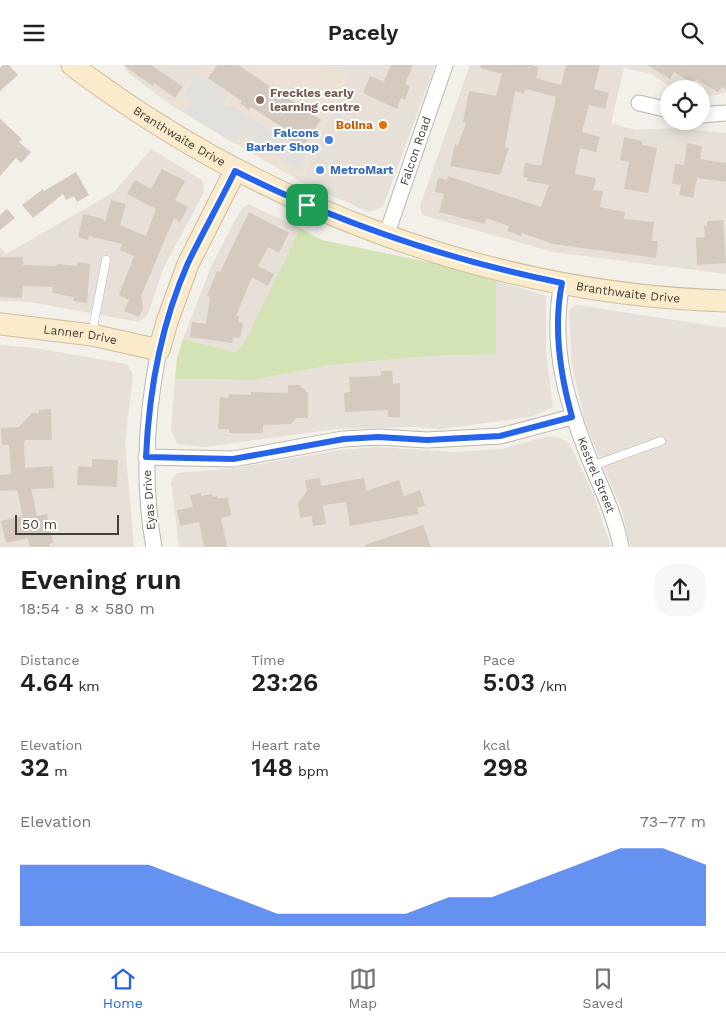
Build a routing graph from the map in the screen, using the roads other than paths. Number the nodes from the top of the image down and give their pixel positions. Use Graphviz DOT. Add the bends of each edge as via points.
graph roads {
  1 [pos="445,65"];
  2 [pos="84,69"];
  3 [pos="639,103"];
  4 [pos="660,108"];
  5 [pos="726,113"];
  6 [pos="710,114"];
  7 [pos="235,171"];
  8 [pos="386,237"];
  9 [pos="106,260"];
  10 [pos="562,283"];
  11 [pos="726,301"];
  12 [pos="0,324"];
  13 [pos="92,335"];
  14 [pos="160,351"];
  15 [pos="572,417"];
  16 [pos="661,441"];
  17 [pos="146,457"];
  18 [pos="592,466"];
  19 [pos="154,547"];
  20 [pos="620,547"];
  1 -- 8 [label="street, Falcon Road"];
  2 -- 7 [label="street, Branthwaite Drive" via="184,143"];
  3 -- 4 [label="street"];
  5 -- 6 [label="street"];
  7 -- 8 [label="street, Branthwaite Drive"];
  7 -- 14 [label="street, Eyas Drive" via="188,264 167,321"];
  8 -- 10 [label="street, Branthwaite Drive" via="520,275"];
  9 -- 13 [label="lane"];
  10 -- 11 [label="street, Branthwaite Drive" via="634,295"];
  10 -- 15 [label="street, Kestrel Street" via="558,340"];
  12 -- 13 [label="street, Lanner Drive"];
  13 -- 14 [label="street, Lanner Drive"];
  14 -- 17 [label="street, Eyas Drive"];
  15 -- 17 [label="street" via="500,436 427,440 344,439 233,459"];
  15 -- 18 [label="street, Kestrel Street"];
  16 -- 18 [label="lane"];
  17 -- 19 [label="street, Eyas Drive"];
  18 -- 20 [label="street, Kestrel Street" via="608,504"];
}
